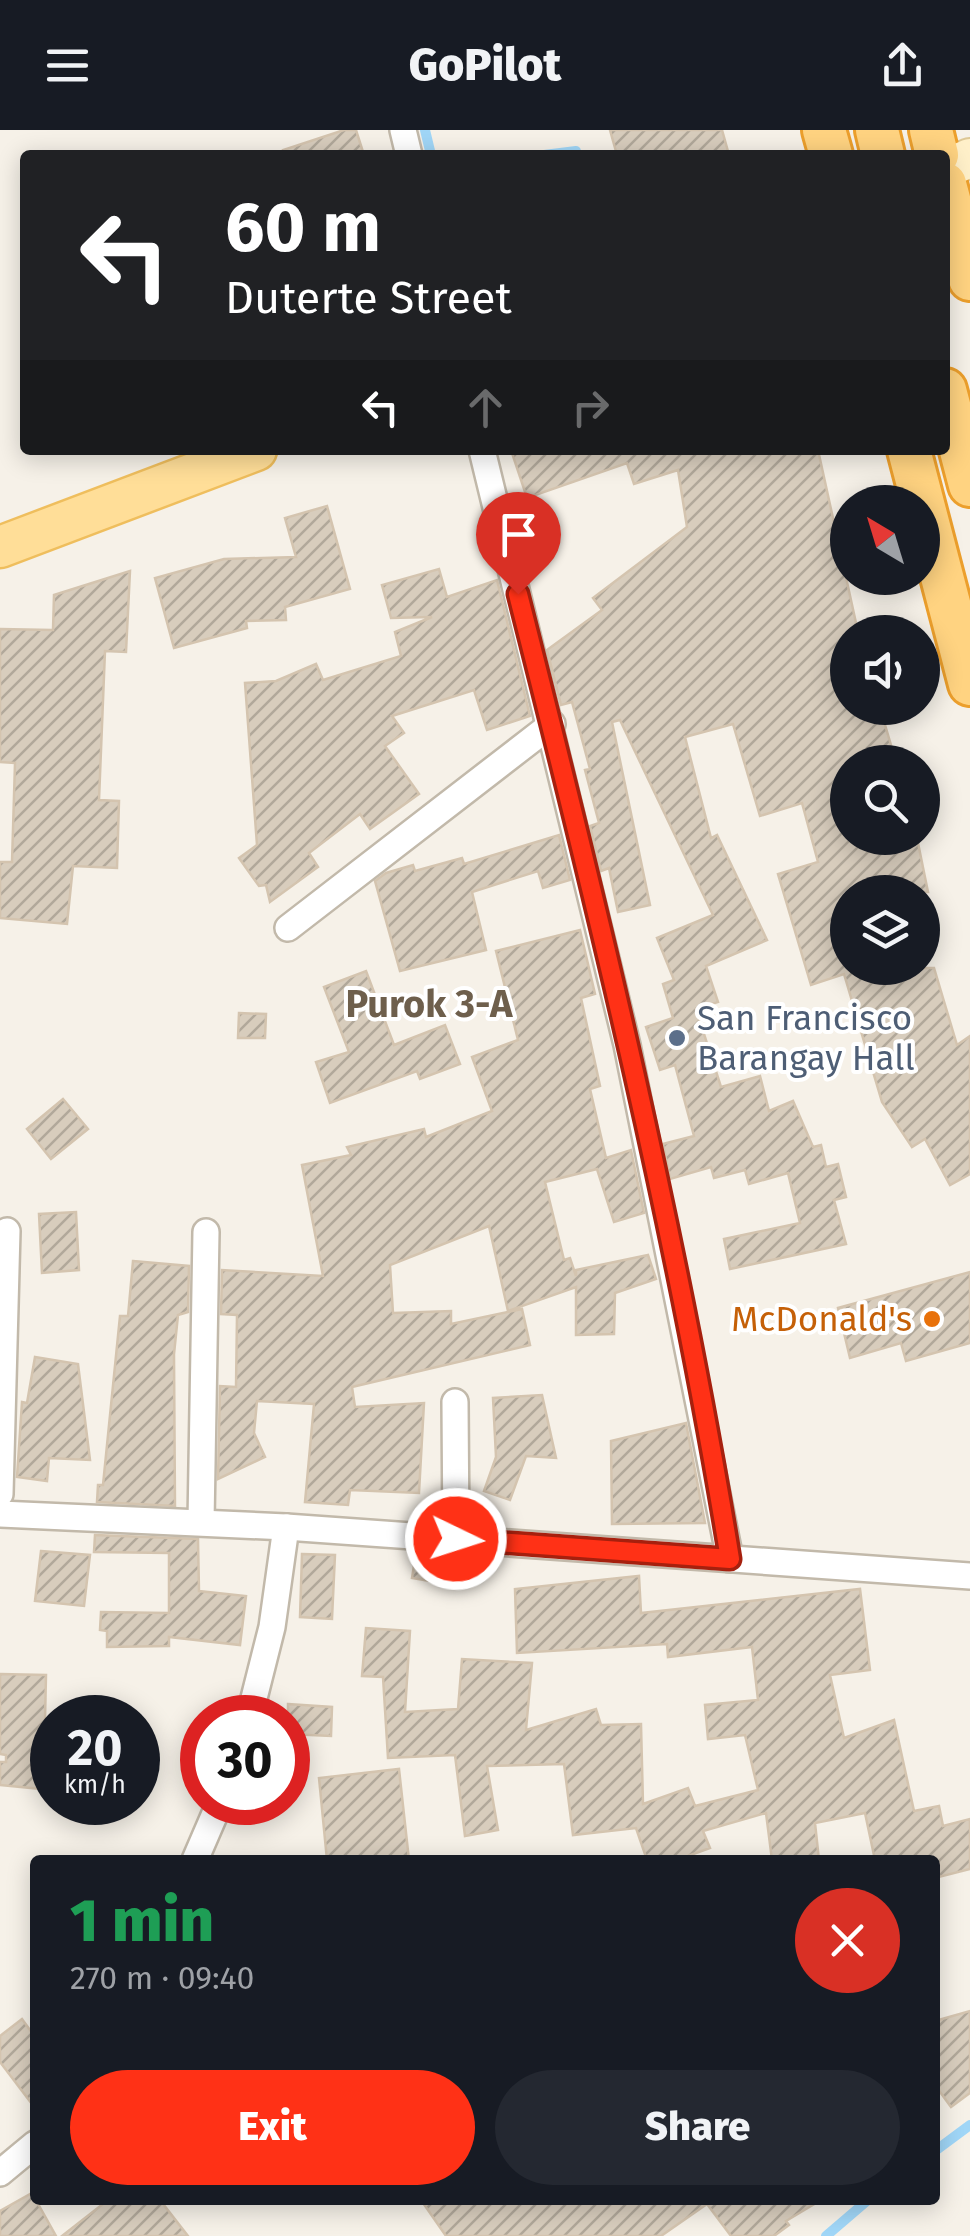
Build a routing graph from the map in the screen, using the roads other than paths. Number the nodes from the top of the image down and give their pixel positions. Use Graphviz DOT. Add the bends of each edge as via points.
graph roads {
  1 [pos="950,203"];
  2 [pos="970,279"];
  3 [pos="950,409"];
  4 [pos="243,455"];
  5 [pos="483,455"];
  6 [pos="910,455"];
  7 [pos="970,485"];
  8 [pos="0,547"];
  9 [pos="970,684"];
  10 [pos="552,724"];
  11 [pos="288,928"];
  12 [pos="7,1231"];
  13 [pos="206,1232"];
  14 [pos="455,1402"];
  15 [pos="0,1494"];
  16 [pos="0,1514"];
  17 [pos="202,1522"];
  18 [pos="286,1527"];
  19 [pos="456,1539"];
  20 [pos="730,1559"];
  21 [pos="970,1576"];
  22 [pos="255,1695"];
  23 [pos="210,1825"];
  24 [pos="197,1855"];
  25 [pos="30,2148"];
  26 [pos="0,2173"];
  1 -- 2 [label="highway"];
  3 -- 7 [label="highway"];
  4 -- 8 [label="main road"];
  5 -- 10 [label="street"];
  6 -- 9 [label="highway"];
  10 -- 11 [label="street"];
  10 -- 20 [label="street" via="664,1215"];
  12 -- 15 [label="street"];
  13 -- 17 [label="street"];
  14 -- 19 [label="street"];
  16 -- 17 [label="street"];
  17 -- 18 [label="street"];
  18 -- 19 [label="street"];
  18 -- 22 [label="street"];
  19 -- 20 [label="street"];
  20 -- 21 [label="street"];
  23 -- 24 [label="street"];
  25 -- 26 [label="street"];
}
